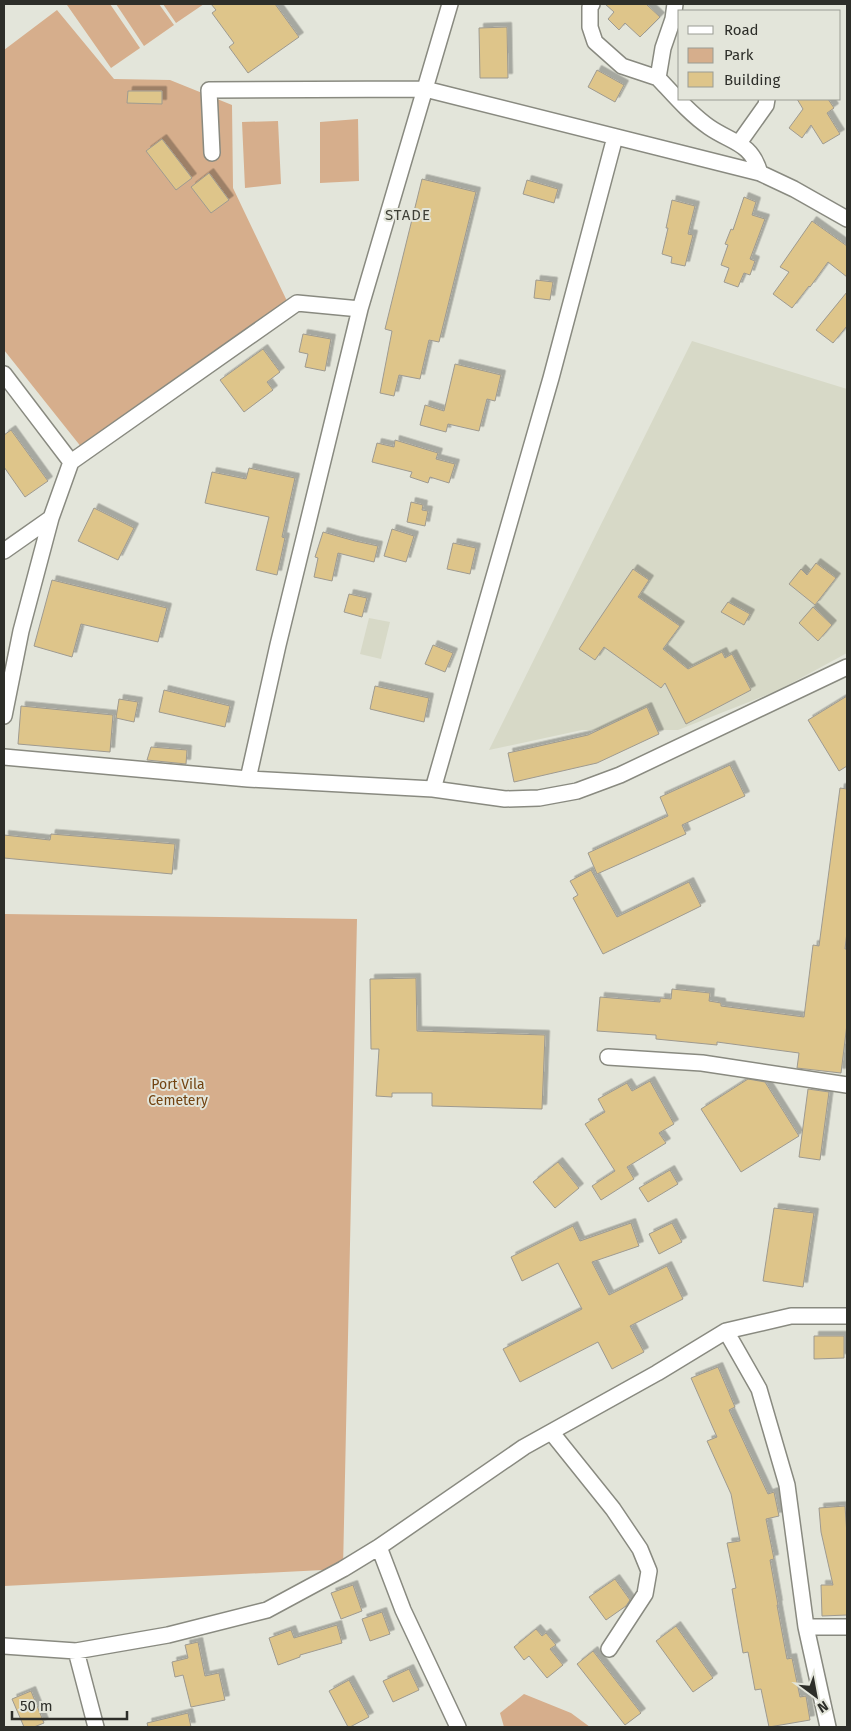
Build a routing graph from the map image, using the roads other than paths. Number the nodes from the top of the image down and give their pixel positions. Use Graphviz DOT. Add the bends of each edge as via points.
graph roads {
  1 [pos="450,4"];
  2 [pos="592,4"];
  3 [pos="675,4"];
  4 [pos="658,78"];
  5 [pos="425,89"];
  6 [pos="678,99"];
  7 [pos="679,100"];
  8 [pos="767,100"];
  9 [pos="615,136"];
  10 [pos="739,143"];
  11 [pos="212,153"];
  12 [pos="760,173"];
  13 [pos="847,219"];
  14 [pos="360,309"];
  15 [pos="4,374"];
  16 [pos="71,462"];
  17 [pos="51,518"];
  18 [pos="4,551"];
  19 [pos="847,667"];
  20 [pos="4,716"];
  21 [pos="4,757"];
  22 [pos="248,779"];
  23 [pos="433,789"];
  24 [pos="608,1057"];
  25 [pos="847,1085"];
  26 [pos="847,1316"];
  27 [pos="726,1331"];
  28 [pos="552,1433"];
  29 [pos="379,1547"];
  30 [pos="806,1627"];
  31 [pos="847,1627"];
  32 [pos="4,1646"];
  33 [pos="609,1649"];
  34 [pos="76,1651"];
  35 [pos="96,1727"];
  36 [pos="458,1727"];
  37 [pos="828,1727"];
  1 -- 5 [label="street"];
  2 -- 4 [label="street" via="590,27 595,42 622,66"];
  3 -- 4 [label="street"];
  4 -- 6 [label="street"];
  5 -- 9 [label="street"];
  5 -- 11 [label="street" via="209,90"];
  5 -- 14 [label="street"];
  7 -- 10 [label="street" via="709,127"];
  8 -- 10 [label="street"];
  9 -- 12 [label="street"];
  9 -- 23 [label="street" via="551,378"];
  10 -- 12 [label="street" via="756,160"];
  12 -- 13 [label="street"];
  14 -- 16 [label="street" via="297,303"];
  14 -- 22 [label="street"];
  15 -- 16 [label="street"];
  16 -- 17 [label="street"];
  17 -- 18 [label="street"];
  17 -- 20 [label="street" via="21,631"];
  19 -- 23 [label="street" via="620,775 577,791 539,798 505,799"];
  21 -- 22 [label="street"];
  22 -- 23 [label="street"];
  24 -- 25 [label="street" via="702,1063"];
  26 -- 27 [label="street" via="791,1316"];
  27 -- 28 [label="street"];
  27 -- 30 [label="street" via="759,1389 787,1485"];
  28 -- 29 [label="street" via="524,1447"];
  28 -- 33 [label="street" via="613,1509 640,1549 649,1571 645,1594"];
  29 -- 34 [label="street" via="267,1610 168,1635"];
  29 -- 36 [label="street" via="403,1610"];
  30 -- 31 [label="street"];
  30 -- 37 [label="street"];
  32 -- 34 [label="street"];
  34 -- 35 [label="street"];
}
